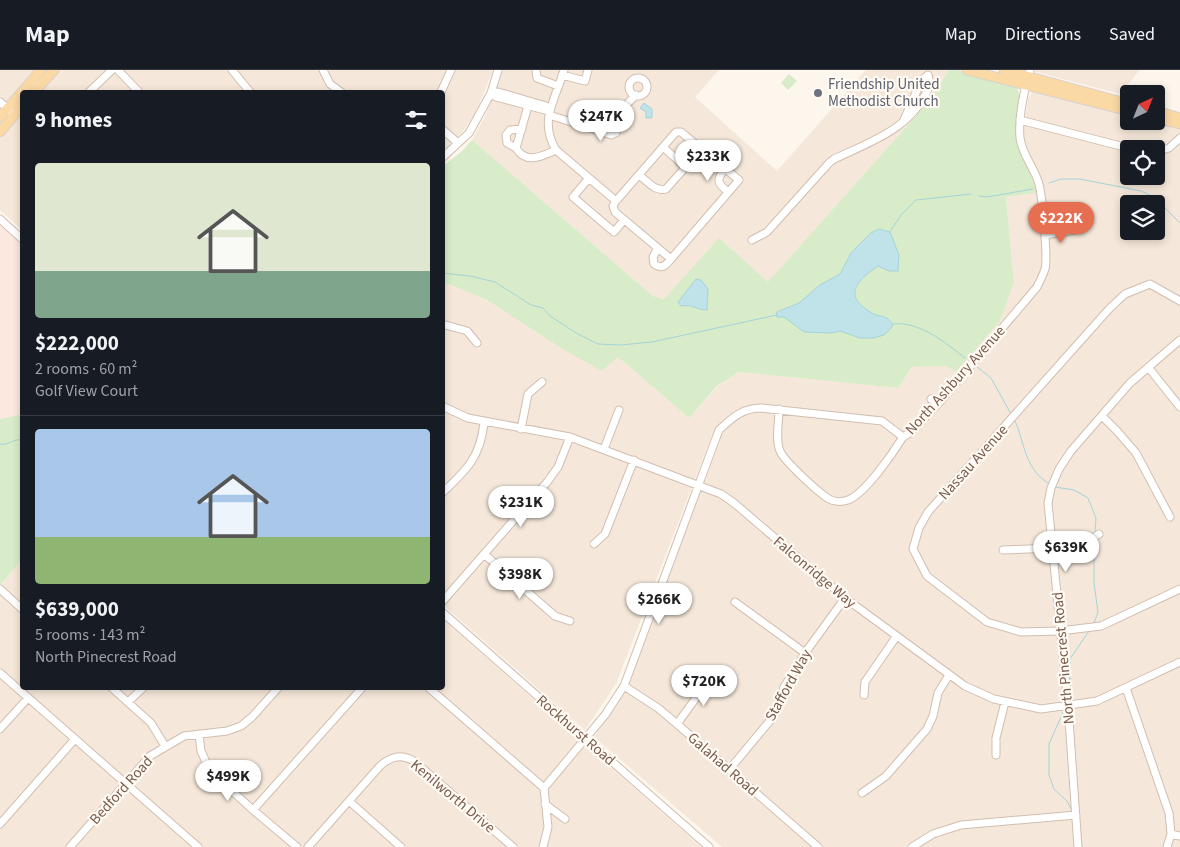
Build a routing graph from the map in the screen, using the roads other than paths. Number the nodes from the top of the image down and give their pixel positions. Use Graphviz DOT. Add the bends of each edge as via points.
graph roads {
  1 [pos="41,70"];
  2 [pos="54,70"];
  3 [pos="112,70"];
  4 [pos="118,70"];
  5 [pos="232,70"];
  6 [pos="323,70"];
  7 [pos="451,70"];
  8 [pos="498,70"];
  9 [pos="536,70"];
  10 [pos="588,70"];
  11 [pos="967,70"];
  12 [pos="1004,70"];
  13 [pos="563,72"];
  14 [pos="929,73"];
  15 [pos="1028,77"];
  16 [pos="558,86"];
  17 [pos="36,90"];
  18 [pos="91,90"];
  19 [pos="137,90"];
  20 [pos="248,90"];
  21 [pos="338,90"];
  22 [pos="441,90"];
  23 [pos="491,93"];
  24 [pos="636,96"];
  25 [pos="1120,102"];
  26 [pos="4,105"];
  27 [pos="528,106"];
  28 [pos="1120,108"];
  29 [pos="20,109"];
  30 [pos="549,112"];
  31 [pos="15,115"];
  32 [pos="1165,115"];
  33 [pos="0,116"];
  34 [pos="614,117"];
  35 [pos="1165,119"];
  36 [pos="1020,120"];
  37 [pos="1179,121"];
  38 [pos="522,129"];
  39 [pos="600,131"];
  40 [pos="0,132"];
  41 [pos="445,132"];
  42 [pos="1179,138"];
  43 [pos="458,143"];
  44 [pos="1120,146"];
  45 [pos="663,147"];
  46 [pos="516,148"];
  47 [pos="1165,149"];
  48 [pos="556,150"];
  49 [pos="445,155"];
  50 [pos="725,168"];
  51 [pos="639,175"];
  52 [pos="589,178"];
  53 [pos="728,192"];
  54 [pos="616,201"];
  55 [pos="0,219"];
  56 [pos="624,220"];
  57 [pos="1075,230"];
  58 [pos="1044,235"];
  59 [pos="20,237"];
  60 [pos="752,240"];
  61 [pos="658,248"];
  62 [pos="671,259"];
  63 [pos="1180,301"];
  64 [pos="445,325"];
  65 [pos="1180,340"];
  66 [pos="477,342"];
  67 [pos="1148,367"];
  68 [pos="542,382"];
  69 [pos="930,398"];
  70 [pos="938,404"];
  71 [pos="445,407"];
  72 [pos="1180,407"];
  73 [pos="779,409"];
  74 [pos="619,410"];
  75 [pos="1102,416"];
  76 [pos="484,422"];
  77 [pos="521,429"];
  78 [pos="570,437"];
  79 [pos="903,438"];
  80 [pos="604,449"];
  81 [pos="634,460"];
  82 [pos="699,485"];
  83 [pos="445,490"];
  84 [pos="1170,517"];
  85 [pos="1099,534"];
  86 [pos="594,544"];
  87 [pos="1053,548"];
  88 [pos="1003,550"];
  89 [pos="484,554"];
  90 [pos="0,589"];
  91 [pos="1180,589"];
  92 [pos="844,598"];
  93 [pos="445,599"];
  94 [pos="735,602"];
  95 [pos="20,606"];
  96 [pos="445,615"];
  97 [pos="570,621"];
  98 [pos="1060,631"];
  99 [pos="896,637"];
  100 [pos="805,652"];
  101 [pos="1180,662"];
  102 [pos="0,673"];
  103 [pos="949,675"];
  104 [pos="712,676"];
  105 [pos="624,686"];
  106 [pos="1126,688"];
  107 [pos="114,690"];
  108 [pos="141,690"];
  109 [pos="276,690"];
  110 [pos="360,690"];
  111 [pos="431,690"];
  112 [pos="864,695"];
  113 [pos="28,698"];
  114 [pos="128,702"];
  115 [pos="1005,702"];
  116 [pos="1068,706"];
  117 [pos="677,724"];
  118 [pos="0,729"];
  119 [pos="199,734"];
  120 [pos="585,738"];
  121 [pos="75,739"];
  122 [pos="165,746"];
  123 [pos="996,755"];
  124 [pos="729,770"];
  125 [pos="126,783"];
  126 [pos="544,788"];
  127 [pos="862,793"];
  128 [pos="350,801"];
  129 [pos="545,804"];
  130 [pos="253,810"];
  131 [pos="1076,816"];
  132 [pos="565,818"];
  133 [pos="0,824"];
  134 [pos="1171,834"];
  135 [pos="1180,836"];
  136 [pos="70,847"];
  137 [pos="198,847"];
  138 [pos="297,847"];
  139 [pos="308,847"];
  140 [pos="401,847"];
  141 [pos="514,847"];
  142 [pos="543,847"];
  143 [pos="709,847"];
  144 [pos="818,847"];
  145 [pos="912,847"];
  146 [pos="1078,847"];
  147 [pos="1167,847"];
  1 -- 26 [label="main road"];
  2 -- 17 [label="main road"];
  3 -- 18 [label="street"];
  4 -- 19 [label="street"];
  5 -- 20 [label="street"];
  6 -- 21 [label="street" via="330,84"];
  7 -- 22 [label="street"];
  8 -- 23 [label="street"];
  9 -- 16 [label="street" via="537,78"];
  10 -- 13 [label="street" via="585,81"];
  11 -- 15 [label="main road"];
  12 -- 15 [label="main road"];
  13 -- 16 [label="street"];
  14 -- 60 [label="street" via="930,84 917,109 886,135 834,159 767,232"];
  15 -- 25 [label="main road"];
  15 -- 28 [label="main road"];
  15 -- 36 [label="street, North Ashbury Avenue"];
  16 -- 30 [label="street"];
  23 -- 27 [label="street"];
  23 -- 30 [label="street" via="498,92 546,106"];
  23 -- 43 [label="street" via="469,133"];
  24 -- 34 [label="street"];
  26 -- 31 [label="street"];
  26 -- 33 [label="main road"];
  27 -- 30 [label="street"];
  27 -- 38 [label="street"];
  29 -- 31 [label="main road"];
  30 -- 39 [label="street"];
  30 -- 48 [label="street" via="547,127"];
  31 -- 40 [label="main road"];
  32 -- 37 [label="main road"];
  34 -- 39 [label="street"];
  34 -- 39 [label="street" via="619,125 616,133 611,135"];
  35 -- 37 [label="main road"];
  36 -- 44 [label="street"];
  36 -- 58 [label="street, North Ashbury Avenue" via="1022,149 1039,182"];
  37 -- 42 [label="street"];
  38 -- 46 [label="street"];
  38 -- 46 [label="street" via="510,130 506,136 507,143"];
  41 -- 43 [label="street"];
  42 -- 47 [label="street"];
  43 -- 49 [label="street"];
  45 -- 50 [label="street" via="676,132 682,132"];
  45 -- 51 [label="street"];
  45 -- 51 [label="street" via="684,166 683,170 663,190 658,190"];
  46 -- 48 [label="street" via="527,158"];
  48 -- 52 [label="street"];
  50 -- 53 [label="street" via="719,180"];
  50 -- 53 [label="street" via="739,180"];
  51 -- 54 [label="street"];
  52 -- 54 [label="street"];
  52 -- 56 [label="street" via="573,197 614,232"];
  53 -- 62 [label="street"];
  54 -- 56 [label="street" via="613,206 615,212"];
  55 -- 59 [label="street"];
  56 -- 61 [label="street"];
  57 -- 58 [label="street"];
  58 -- 70 [label="street, North Ashbury Avenue" via="1046,268 1038,287"];
  61 -- 62 [label="street"];
  61 -- 62 [label="street" via="653,257 656,266 664,266"];
  63 -- 98 [label="street, Nassau Avenue" via="1150,284 1124,294 934,505 919,528 913,549 924,572 987,622 1022,632"];
  64 -- 66 [label="street" via="467,331"];
  65 -- 67 [label="street, North Pinecrest Road"];
  67 -- 72 [label="street"];
  67 -- 75 [label="street, North Pinecrest Road"];
  68 -- 77 [label="street" via="528,394"];
  69 -- 70 [label="street"];
  70 -- 79 [label="street, North Ashbury Avenue"];
  71 -- 76 [label="street, Falconridge Way"];
  73 -- 79 [label="street, North Ashbury Avenue" via="882,421"];
  73 -- 79 [label="street" via="780,452 830,500 849,500 858,494 892,456"];
  73 -- 82 [label="street, North Ashbury Avenue" via="752,408 735,415 719,430"];
  74 -- 80 [label="street"];
  75 -- 84 [label="street" via="1136,453"];
  75 -- 87 [label="street, North Pinecrest Road" via="1063,461 1051,488 1048,503"];
  76 -- 77 [label="street, Falconridge Way"];
  76 -- 83 [label="street" via="481,442 473,461"];
  77 -- 78 [label="street, Falconridge Way"];
  78 -- 80 [label="street, Falconridge Way"];
  78 -- 89 [label="street" via="553,474"];
  80 -- 81 [label="street, Falconridge Way"];
  81 -- 82 [label="street, Falconridge Way"];
  81 -- 86 [label="street" via="605,534"];
  82 -- 92 [label="street, Falconridge Way" via="729,499"];
  82 -- 105 [label="street, North Ashbury Avenue"];
  85 -- 87 [label="street" via="1084,544"];
  87 -- 88 [label="street"];
  87 -- 98 [label="street, North Pinecrest Road"];
  89 -- 93 [label="street"];
  89 -- 97 [label="street" via="555,616"];
  90 -- 95 [label="street"];
  91 -- 98 [label="street" via="1102,626"];
  92 -- 99 [label="street, Falconridge Way"];
  92 -- 100 [label="street, Stafford Way"];
  94 -- 100 [label="street"];
  96 -- 120 [label="street, Rockhurst Road"];
  98 -- 116 [label="street, North Pinecrest Road"];
  99 -- 103 [label="street, Falconridge Way"];
  99 -- 112 [label="street" via="866,682"];
  100 -- 124 [label="street, Stafford Way" via="784,687 773,717"];
  101 -- 106 [label="street, Falconridge Way"];
  102 -- 113 [label="street"];
  103 -- 115 [label="street, Falconridge Way" via="978,693"];
  103 -- 127 [label="street" via="938,693 934,716 927,730 886,776"];
  104 -- 117 [label="street"];
  105 -- 117 [label="street, Galahad Road"];
  105 -- 120 [label="street, North Ashbury Avenue"];
  106 -- 116 [label="street, Falconridge Way" via="1097,701"];
  106 -- 134 [label="street" via="1169,814"];
  107 -- 114 [label="street"];
  108 -- 114 [label="street"];
  109 -- 119 [label="street, Bedford Road" via="241,726"];
  110 -- 130 [label="street"];
  111 -- 126 [label="street"];
  113 -- 118 [label="street"];
  113 -- 121 [label="street"];
  114 -- 122 [label="street" via="151,724"];
  115 -- 116 [label="street, Falconridge Way" via="1041,709"];
  115 -- 123 [label="street" via="996,738"];
  116 -- 131 [label="street, North Pinecrest Road"];
  117 -- 124 [label="street, Galahad Road"];
  119 -- 122 [label="street, Bedford Road" via="184,736"];
  119 -- 130 [label="street" via="201,751 210,771"];
  120 -- 126 [label="street, North Ashbury Avenue"];
  120 -- 143 [label="street, Rockhurst Road"];
  121 -- 125 [label="street"];
  121 -- 133 [label="street"];
  122 -- 125 [label="street, Bedford Road" via="150,756"];
  124 -- 144 [label="street, Galahad Road"];
  125 -- 136 [label="street, Bedford Road"];
  125 -- 137 [label="street"];
  126 -- 129 [label="street"];
  128 -- 139 [label="street, Kenilworth Drive"];
  128 -- 140 [label="street"];
  128 -- 141 [label="street, Kenilworth Drive" via="386,760 398,756 408,758"];
  129 -- 132 [label="street"];
  129 -- 142 [label="street" via="548,828"];
  130 -- 138 [label="street"];
  131 -- 145 [label="street" via="960,825 933,834"];
  131 -- 146 [label="street, North Pinecrest Road"];
  134 -- 135 [label="street"];
  134 -- 147 [label="street"];
}
